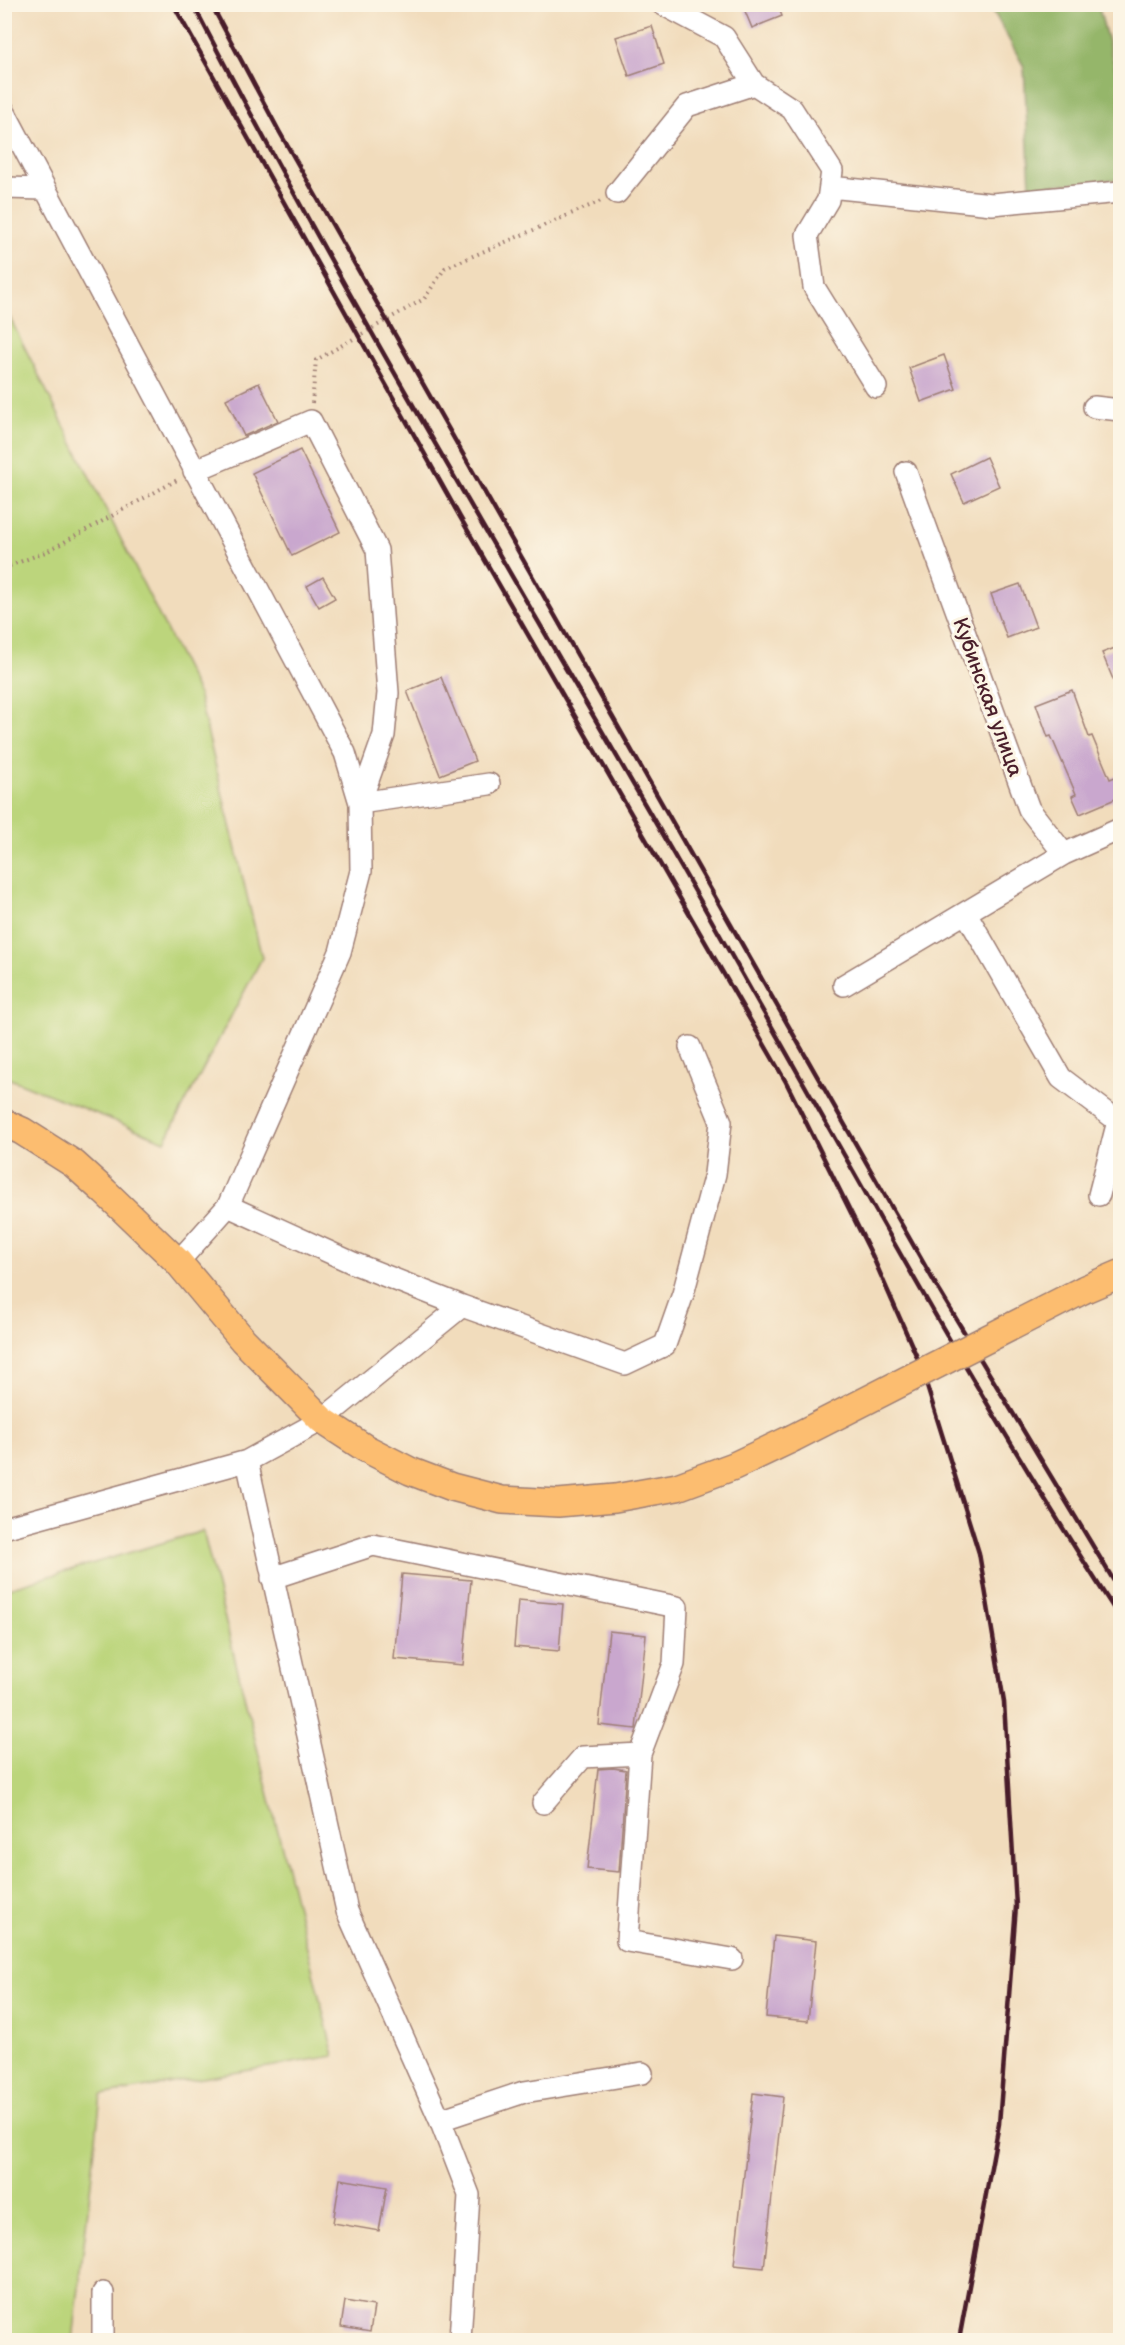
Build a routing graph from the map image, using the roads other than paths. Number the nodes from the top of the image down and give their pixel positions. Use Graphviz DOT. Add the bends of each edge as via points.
graph roads {
  1 [pos="662,4"];
  2 [pos="754,84"];
  3 [pos="4,111"];
  4 [pos="830,187"];
  5 [pos="4,188"];
  6 [pos="45,189"];
  7 [pos="1120,192"];
  8 [pos="617,193"];
  9 [pos="876,387"];
  10 [pos="1094,407"];
  11 [pos="1120,410"];
  12 [pos="194,471"];
  13 [pos="906,472"];
  14 [pos="489,784"];
  15 [pos="360,803"];
  16 [pos="1120,829"];
  17 [pos="1064,854"];
  18 [pos="966,913"];
  19 [pos="844,985"];
  20 [pos="690,1047"];
  21 [pos="4,1123"];
  22 [pos="1099,1195"];
  23 [pos="228,1206"];
  24 [pos="178,1262"];
  25 [pos="1120,1274"];
  26 [pos="462,1306"];
  27 [pos="322,1420"];
  28 [pos="247,1461"];
  29 [pos="4,1528"];
  30 [pos="272,1578"];
  31 [pos="640,1754"];
  32 [pos="543,1803"];
  33 [pos="732,1959"];
  34 [pos="642,2073"];
  35 [pos="440,2120"];
  36 [pos="103,2293"];
  37 [pos="103,2340"];
  38 [pos="460,2340"];
  1 -- 2 [label="street" via="724,37"];
  2 -- 4 [label="street" via="792,109 832,171"];
  2 -- 8 [label="street" via="687,106"];
  3 -- 6 [label="street"];
  4 -- 7 [label="street" via="992,204"];
  4 -- 9 [label="street" via="828,200 807,235 814,287"];
  5 -- 6 [label="street"];
  6 -- 12 [label="street"];
  10 -- 11 [label="street"];
  12 -- 15 [label="street" via="345,753"];
  12 -- 15 [label="street" via="311,421 377,550 388,693 384,735"];
  13 -- 17 [label="street, Кубинская улица" via="1029,809"];
  14 -- 15 [label="street"];
  15 -- 23 [label="street" via="361,871 340,952"];
  16 -- 17 [label="street"];
  17 -- 18 [label="street"];
  18 -- 19 [label="street"];
  18 -- 22 [label="street" via="1060,1078 1118,1121"];
  20 -- 26 [label="street" via="721,1122 716,1174 665,1345 625,1364"];
  21 -- 24 [label="main road" via="74,1164"];
  23 -- 24 [label="street"];
  23 -- 26 [label="street" via="353,1263"];
  24 -- 27 [label="main road" via="243,1340"];
  25 -- 27 [label="main road, bridge" via="791,1439 677,1487 558,1503 502,1500 410,1471"];
  26 -- 27 [label="street"];
  27 -- 28 [label="street"];
  28 -- 29 [label="street"];
  28 -- 30 [label="street"];
  30 -- 31 [label="street" via="373,1545 677,1607 674,1664"];
  30 -- 35 [label="street" via="347,1911"];
  31 -- 32 [label="street" via="583,1757"];
  31 -- 33 [label="street" via="627,1941"];
  34 -- 35 [label="street" via="524,2092"];
  35 -- 38 [label="street" via="469,2195"];
  36 -- 37 [label="street"];
}
